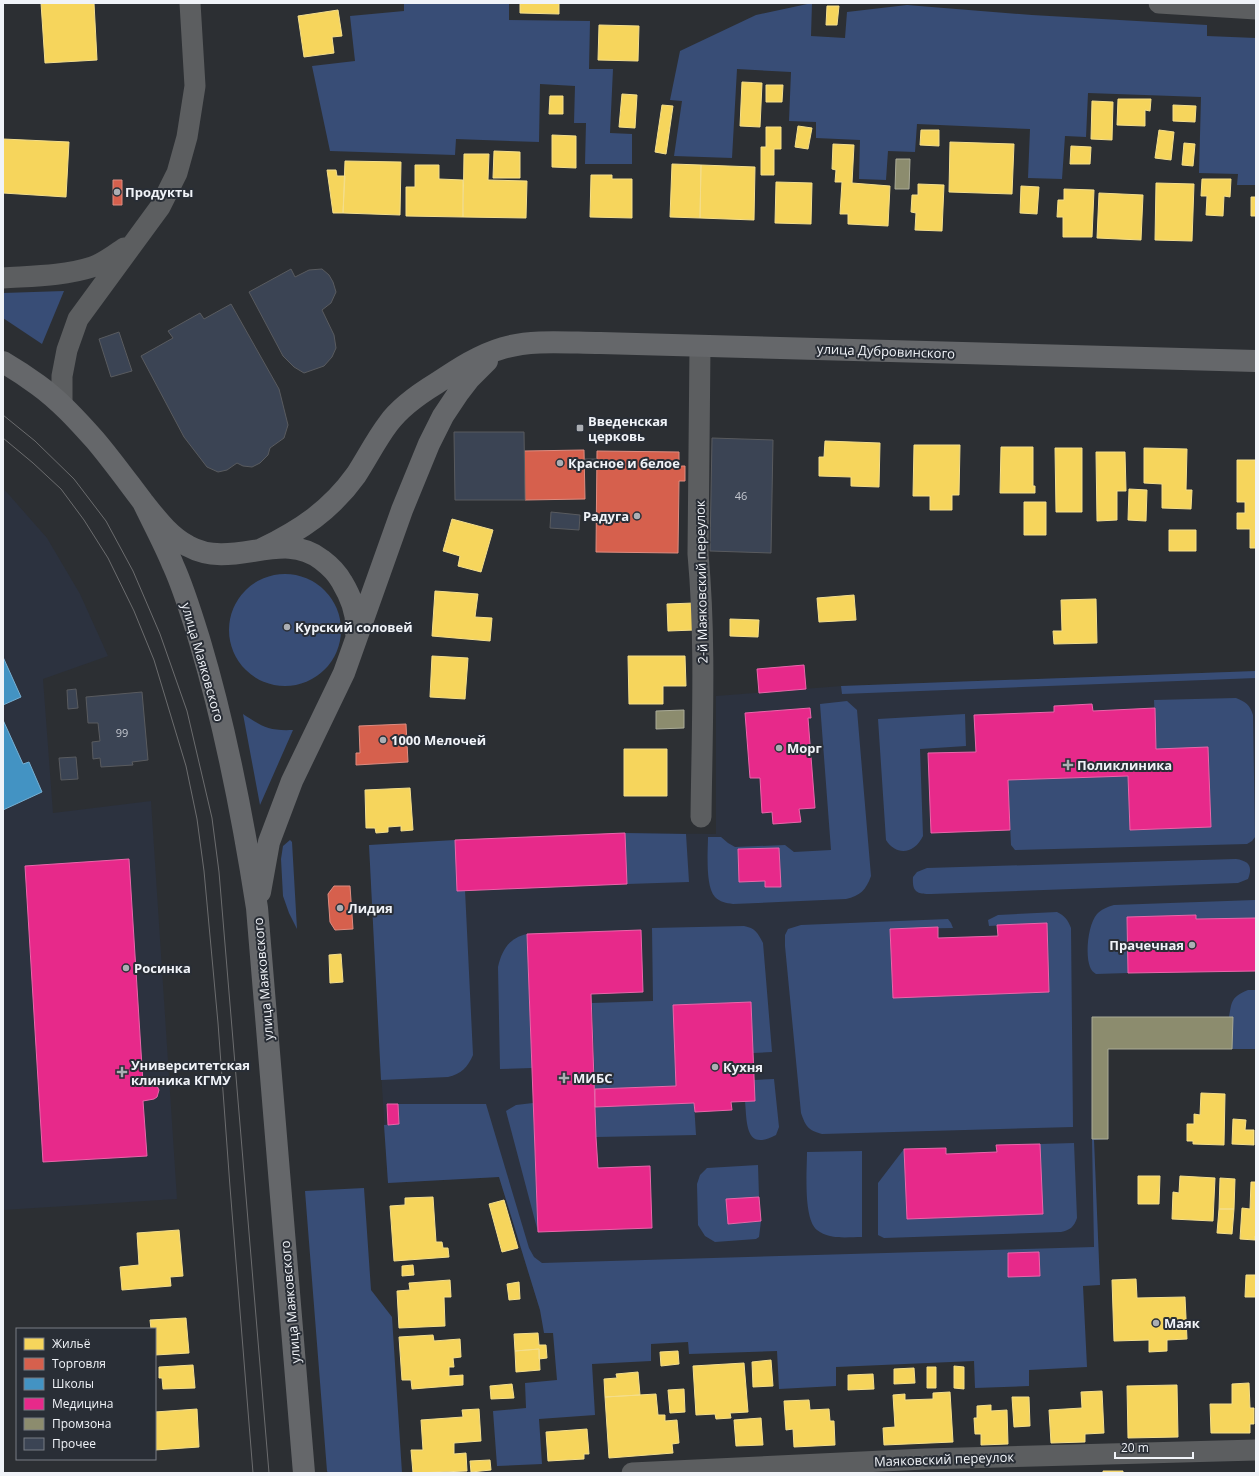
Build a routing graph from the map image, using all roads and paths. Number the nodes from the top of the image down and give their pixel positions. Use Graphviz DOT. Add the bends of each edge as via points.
graph roads {
  1 [pos="190,3"];
  2 [pos="1159,3"];
  3 [pos="1210,4"];
  4 [pos="1256,9"];
  5 [pos="139,237"];
  6 [pos="3,278"];
  7 [pos="515,345"];
  8 [pos="700,346"];
  9 [pos="1256,361"];
  10 [pos="3,362"];
  11 [pos="62,405"];
  12 [pos="143,502"];
  13 [pos="262,549"];
  14 [pos="354,646"];
  15 [pos="701,817"];
  16 [pos="257,908"];
  17 [pos="1256,1450"];
  18 [pos="304,1473"];
  19 [pos="632,1473"];
  1 -- 5 [label="street" via="195,86 187,137 177,173 160,207"];
  2 -- 3 [label="street"];
  3 -- 4 [label="street"];
  5 -- 6 [label="street" via="109,259 92,267 62,274"];
  5 -- 11 [label="street" via="78,319 67,350 62,376"];
  7 -- 8 [label="main road, улица Дубровинского" via="562,342"];
  7 -- 13 [label="main road" via="494,350 471,361 405,406 389,423 356,474 333,503 315,519"];
  7 -- 14 [label="main road" via="494,355 481,366 462,387 443,416 402,510"];
  8 -- 9 [label="main road, улица Дубровинского"];
  8 -- 15 [label="street, 2-й Маяковский переулок" via="698,554 703,648"];
  10 -- 11 [label="main road"];
  11 -- 12 [label="main road" via="95,440"];
  12 -- 13 [label="main road" via="172,535 203,552 222,555 242,554"];
  12 -- 16 [label="main road, улица Маяковского" via="174,565 211,680 247,842"];
  13 -- 14 [label="main road" via="286,547 306,550 330,566 349,593 355,611"];
  14 -- 16 [label="main road" via="344,673 292,781 269,842"];
  16 -- 18 [label="main road, улица Маяковского"];
  17 -- 19 [label="street, Маяковский переулок" via="925,1459"];
}
